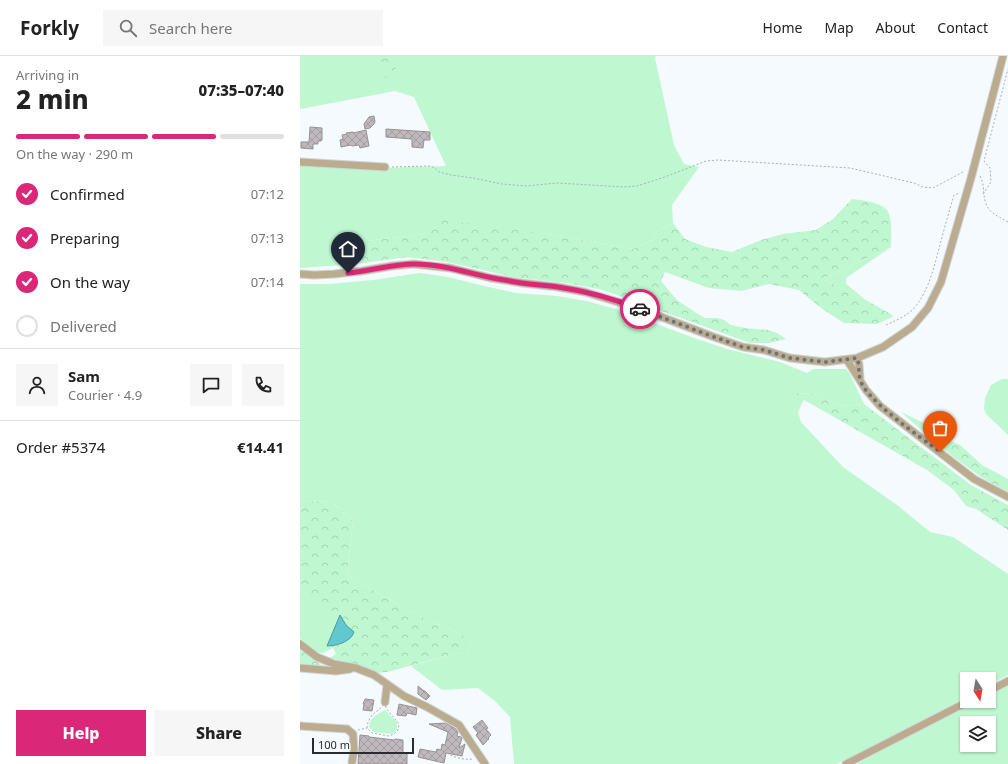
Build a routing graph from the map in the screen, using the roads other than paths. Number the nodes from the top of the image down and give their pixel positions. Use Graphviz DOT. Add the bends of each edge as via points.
graph roads {
  1 [pos="1004,56"];
  2 [pos="300,162"];
  3 [pos="385,166"];
  4 [pos="300,274"];
  5 [pos="857,358"];
  6 [pos="847,360"];
  7 [pos="860,380"];
  8 [pos="1008,497"];
  9 [pos="300,644"];
  10 [pos="300,668"];
  11 [pos="356,668"];
  12 [pos="1008,681"];
  13 [pos="387,685"];
  14 [pos="996,687"];
  15 [pos="385,702"];
  16 [pos="960,706"];
  17 [pos="300,726"];
  18 [pos="484,761"];
  19 [pos="352,762"];
  20 [pos="846,764"];
  1 -- 5 [label="street" via="941,282 928,308 912,327 883,347"];
  2 -- 3 [label="street"];
  4 -- 6 [label="street" via="341,273 414,264 450,268 499,279 590,293 743,347 790,358 825,362"];
  5 -- 6 [label="street"];
  5 -- 7 [label="street"];
  6 -- 7 [label="street"];
  7 -- 8 [label="street" via="880,406 974,479"];
  9 -- 11 [label="street" via="317,657 334,664"];
  10 -- 11 [label="street" via="336,671"];
  11 -- 13 [label="street" via="374,675"];
  12 -- 14 [label="street"];
  13 -- 15 [label="street"];
  13 -- 18 [label="street" via="460,725"];
  16 -- 20 [label="street"];
  17 -- 19 [label="street" via="347,729 353,734"];
}
